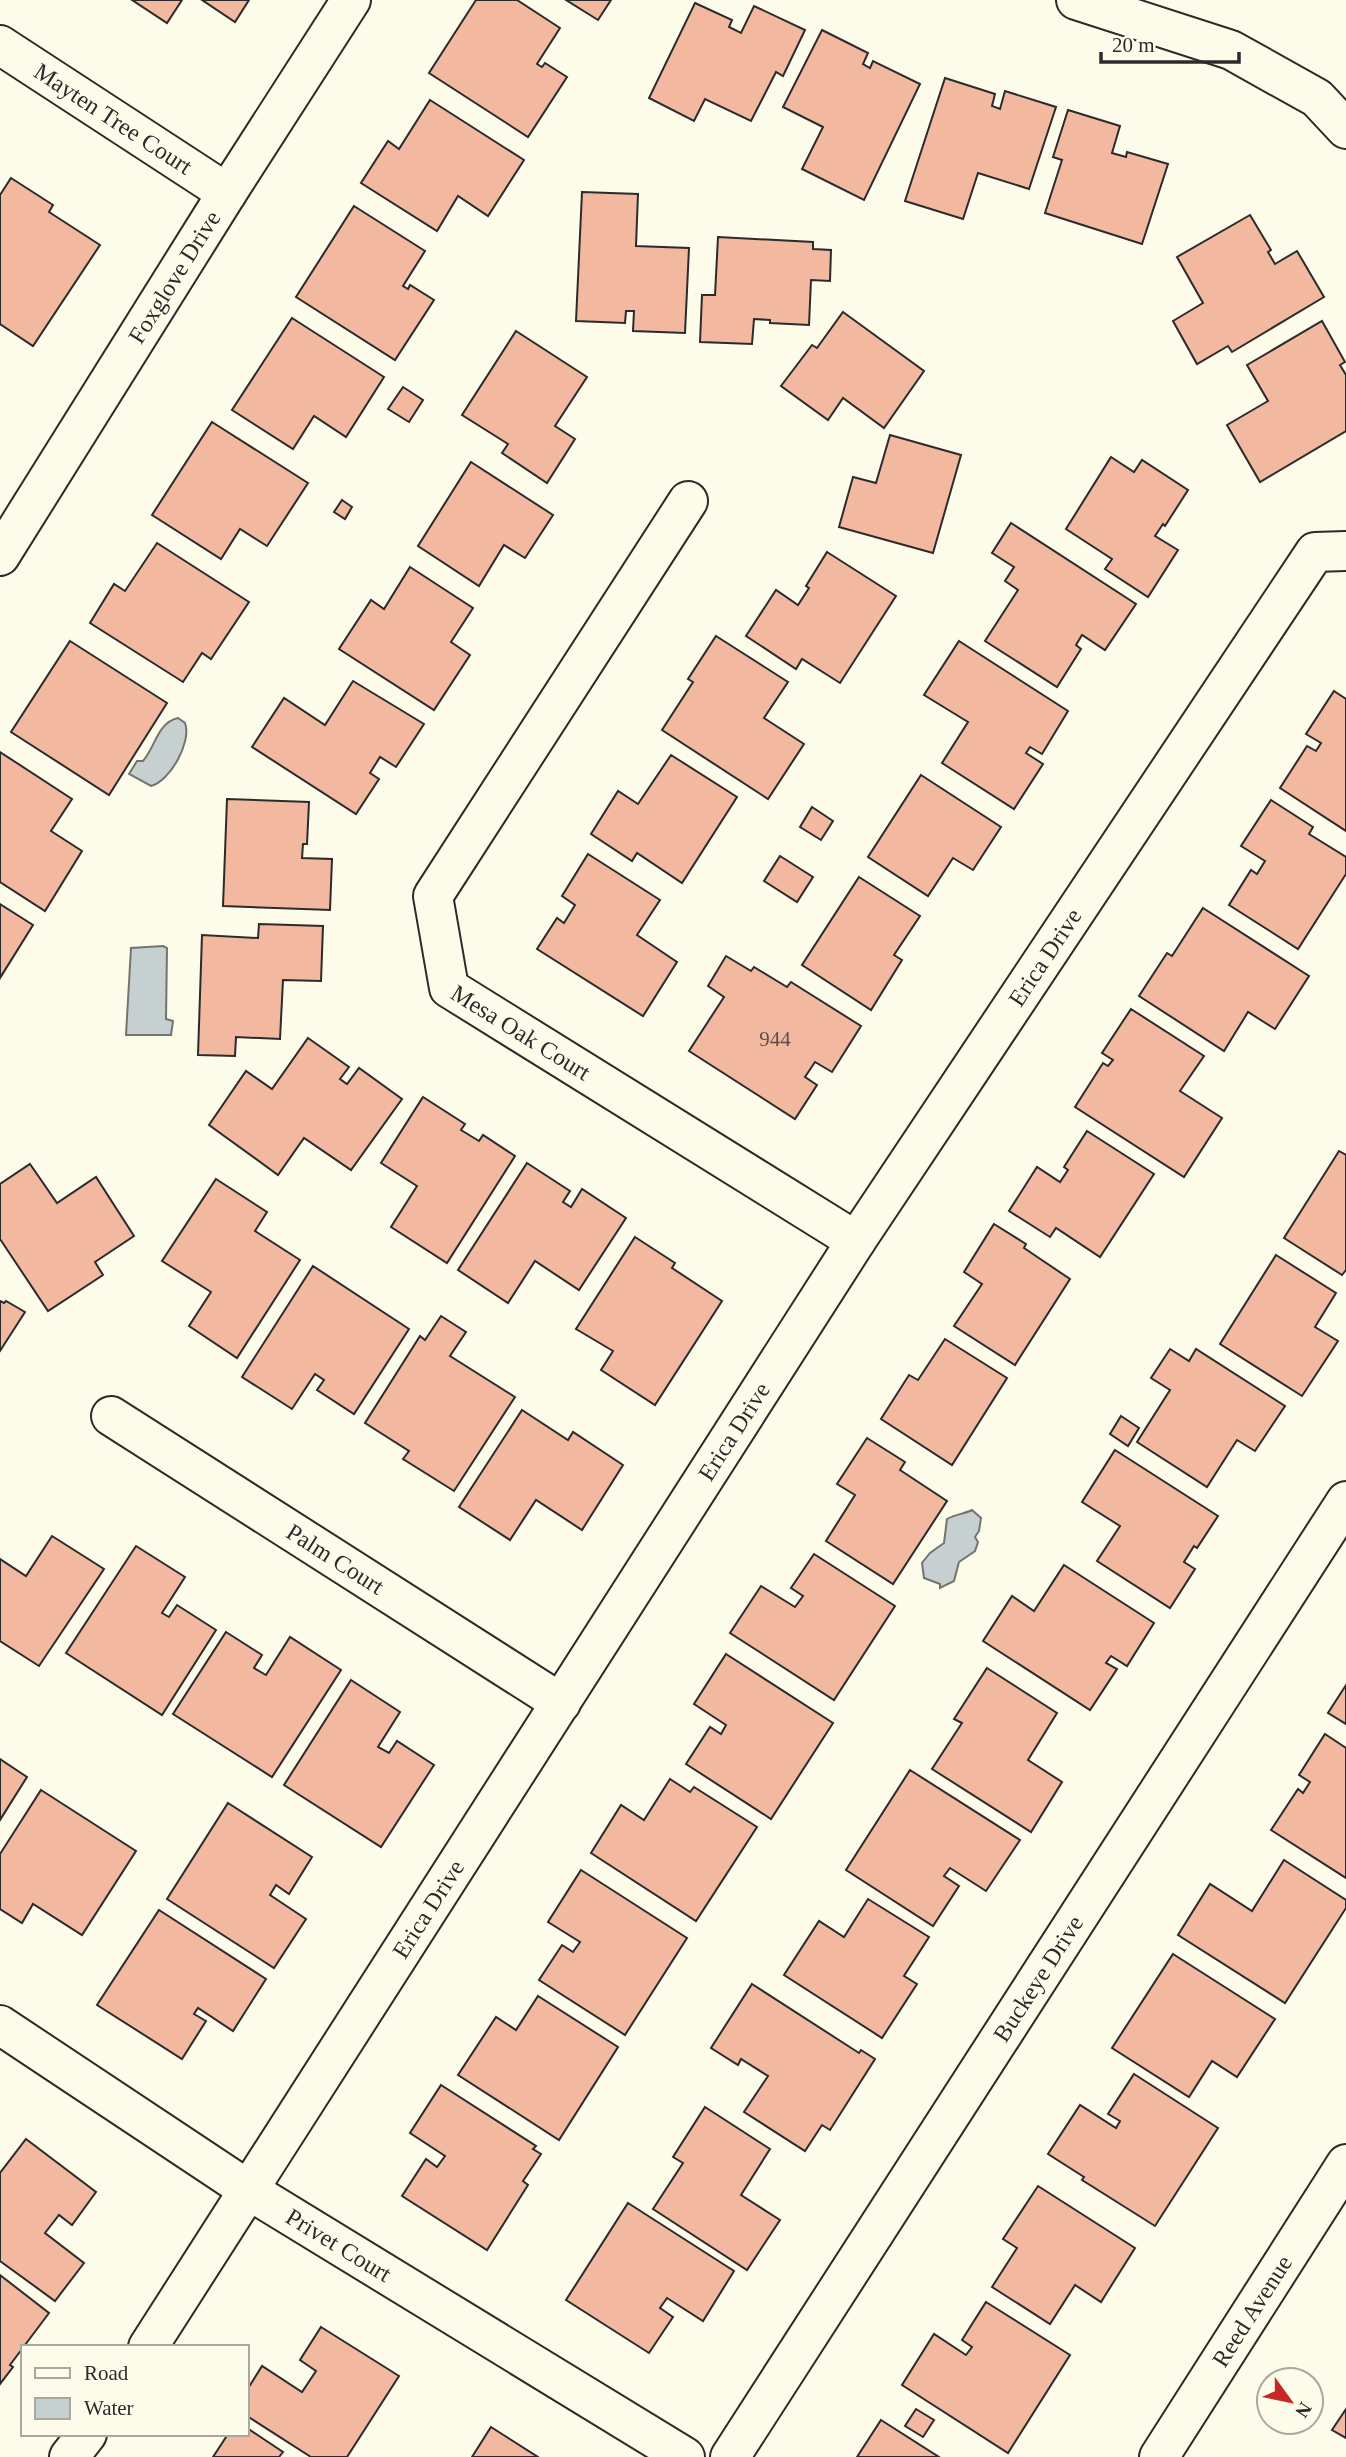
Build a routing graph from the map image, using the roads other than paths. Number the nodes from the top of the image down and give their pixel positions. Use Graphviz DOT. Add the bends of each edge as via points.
graph roads {
  1 [pos="351,0"];
  2 [pos="1076,0"];
  3 [pos="0,46"];
  4 [pos="1346,129"];
  5 [pos="226,193"];
  6 [pos="688,501"];
  7 [pos="1346,551"];
  8 [pos="0,556"];
  9 [pos="856,1241"];
  10 [pos="111,1416"];
  11 [pos="1346,1502"];
  12 [pos="561,1703"];
  13 [pos="0,2025"];
  14 [pos="1346,2164"];
  15 [pos="250,2191"];
  16 [pos="149,2345"];
  17 [pos="85,2436"];
  18 [pos="69,2457"];
  19 [pos="685,2457"];
  20 [pos="730,2457"];
  21 [pos="1159,2457"];
  1 -- 5 [label="street, Foxglove Drive"];
  2 -- 4 [label="street" via="1231,50 1317,98"];
  3 -- 5 [label="street, Mayten Tree Court"];
  5 -- 8 [label="street, Foxglove Drive"];
  6 -- 9 [label="street, Mesa Oak Court" via="433,896 449,988"];
  7 -- 9 [label="street, Erica Drive" via="1315,552"];
  9 -- 12 [label="street, Erica Drive"];
  10 -- 12 [label="street, Palm Court"];
  11 -- 20 [label="street, Buckeye Drive"];
  12 -- 15 [label="street, Erica Drive"];
  13 -- 15 [label="street, Privet Court"];
  14 -- 21 [label="street, Reed Avenue"];
  15 -- 16 [label="street, Erica Drive"];
  15 -- 19 [label="street, Privet Court"];
  17 -- 18 [label="street"];
}
